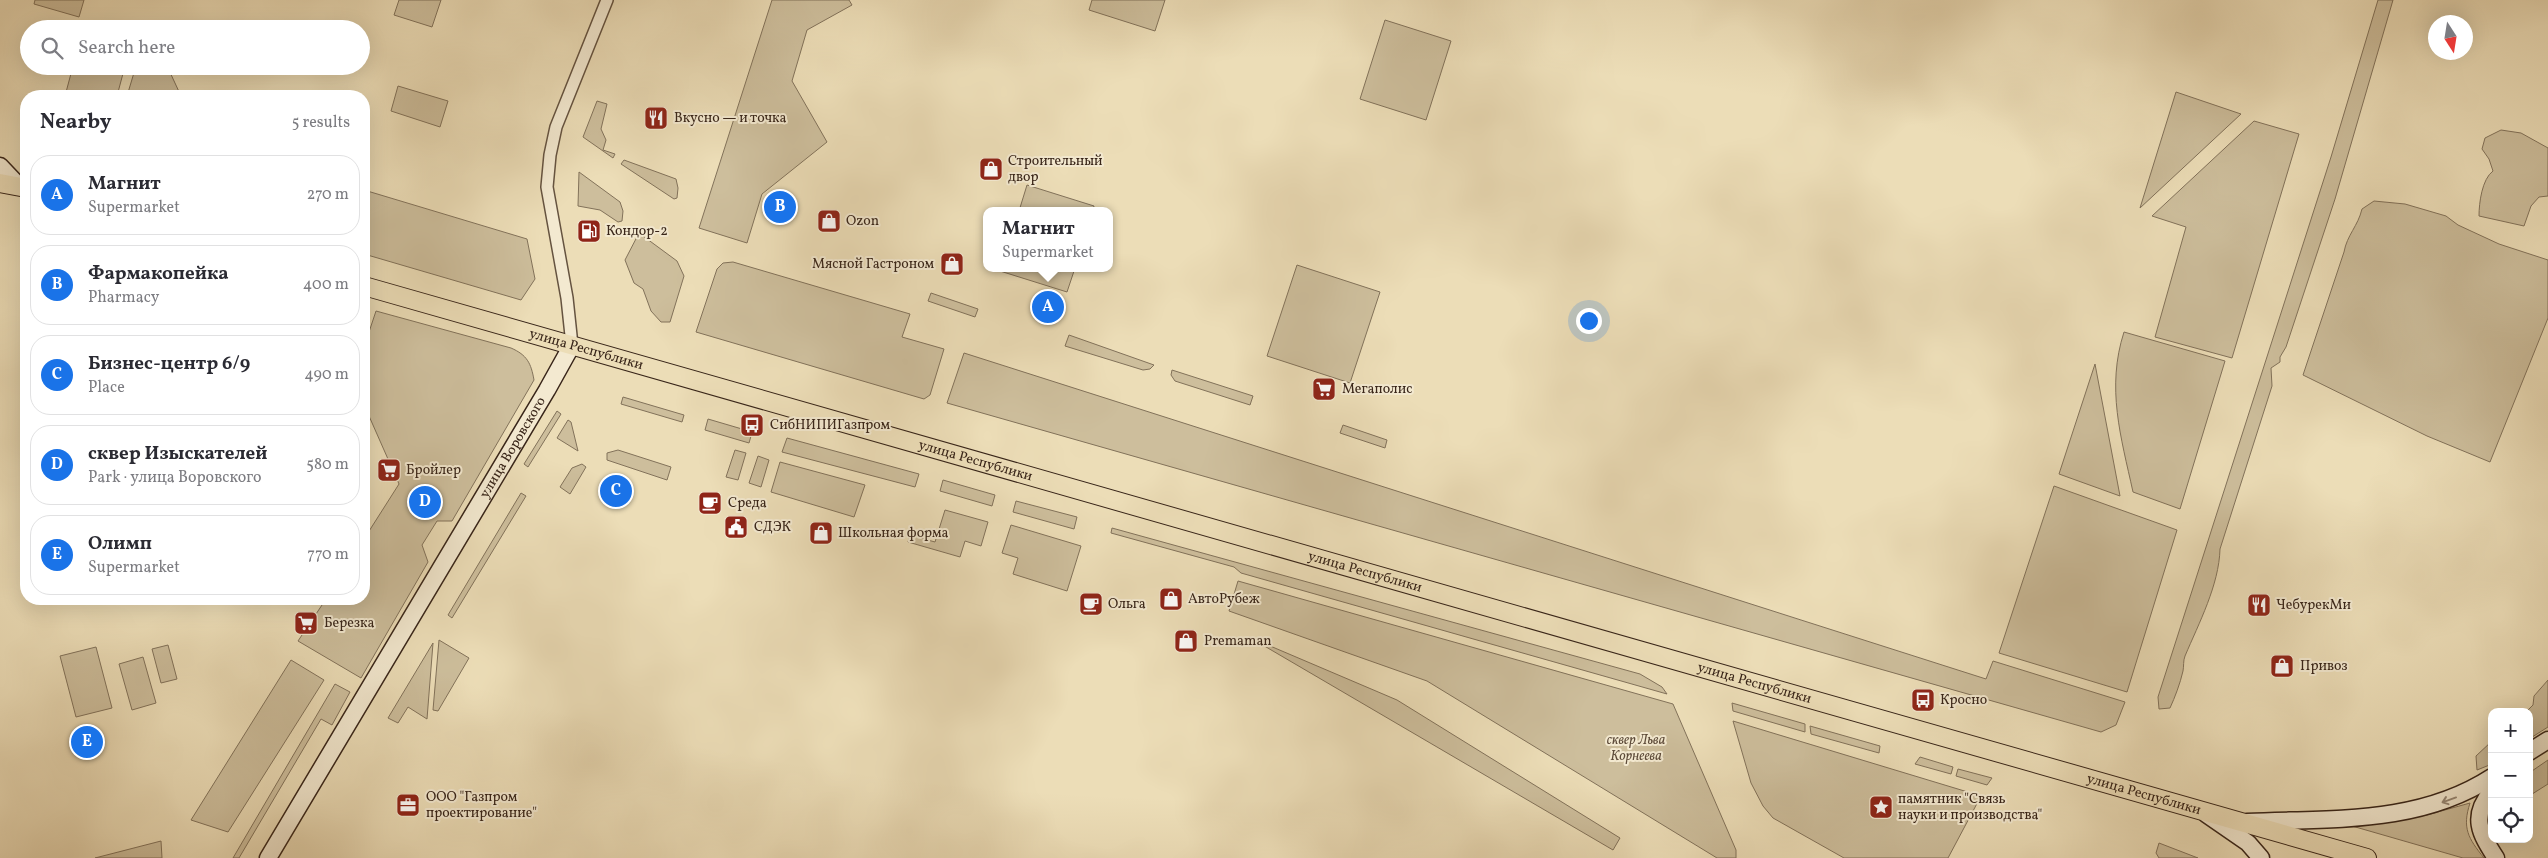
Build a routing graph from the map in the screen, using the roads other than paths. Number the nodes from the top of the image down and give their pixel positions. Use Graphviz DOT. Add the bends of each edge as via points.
graph roads {
  1 [pos="607,0"];
  2 [pos="0,166"];
  3 [pos="0,176"];
  4 [pos="0,183"];
  5 [pos="20,183"];
  6 [pos="20,185"];
  7 [pos="20,186"];
  8 [pos="370,288"];
  9 [pos="572,345"];
  10 [pos="2548,740"];
  11 [pos="2533,749"];
  12 [pos="2548,753"];
  13 [pos="2533,762"];
  14 [pos="2488,780"];
  15 [pos="2488,796"];
  16 [pos="2200,810"];
  17 [pos="2246,822"];
  18 [pos="268,858"];
  19 [pos="2261,858"];
  20 [pos="2367,858"];
  21 [pos="2496,858"];
  1 -- 9 [label="street" via="556,126 549,163 547,186"];
  2 -- 5 [label="street"];
  3 -- 6 [label="main road"];
  4 -- 7 [label="main road"];
  8 -- 9 [label="main road, улица Республики"];
  9 -- 16 [label="main road, улица Республики"];
  9 -- 18 [label="street, улица Воровского"];
  10 -- 11 [label="street"];
  12 -- 13 [label="street"];
  14 -- 17 [label="street, one-way" via="2449,801 2404,812 2369,817"];
  15 -- 21 [label="street" via="2479,812 2480,826 2483,840"];
  16 -- 17 [label="main road, улица Республики"];
  16 -- 19 [label="street" via="2248,843"];
  17 -- 20 [label="main road, улица Республики"];
}
